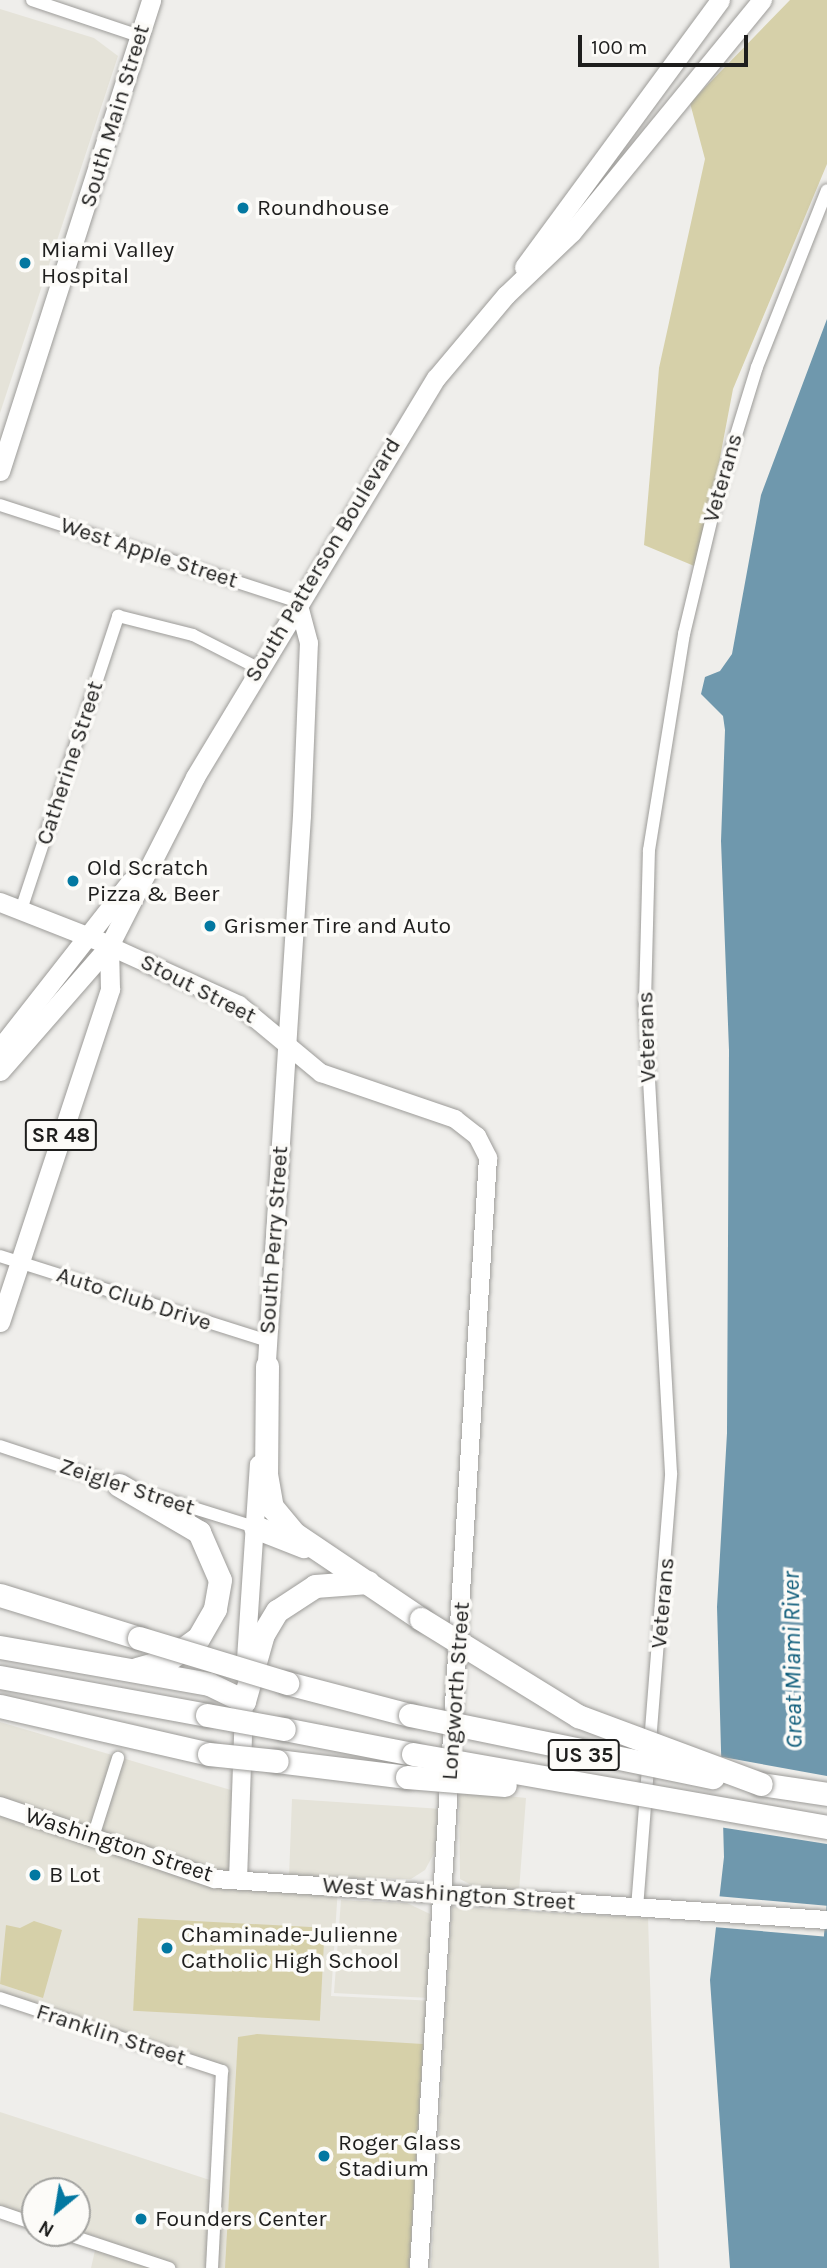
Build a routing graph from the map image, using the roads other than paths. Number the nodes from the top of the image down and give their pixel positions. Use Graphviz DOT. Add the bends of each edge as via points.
graph roads {
  1 [pos="32,0"];
  2 [pos="151,0"];
  3 [pos="720,0"];
  4 [pos="762,0"];
  5 [pos="139,36"];
  6 [pos="827,190"];
  7 [pos="506,295"];
  8 [pos="0,471"];
  9 [pos="0,505"];
  10 [pos="298,601"];
  11 [pos="258,668"];
  12 [pos="0,902"];
  13 [pos="21,909"];
  14 [pos="101,941"];
  15 [pos="0,1048"];
  16 [pos="286,1048"];
  17 [pos="0,1071"];
  18 [pos="462,1123"];
  19 [pos="0,1256"];
  20 [pos="20,1262"];
  21 [pos="0,1322"];
  22 [pos="268,1341"];
  23 [pos="267,1366"];
  24 [pos="0,1446"];
  25 [pos="119,1485"];
  26 [pos="255,1527"];
  27 [pos="341,1564"];
  28 [pos="368,1581"];
  29 [pos="0,1595"];
  30 [pos="0,1647"];
  31 [pos="134,1670"];
  32 [pos="0,1676"];
  33 [pos="244,1701"];
  34 [pos="0,1706"];
  35 [pos="118,1758"];
  36 [pos="761,1784"];
  37 [pos="827,1794"];
  38 [pos="625,1795"];
  39 [pos="0,1806"];
  40 [pos="827,1827"];
  41 [pos="93,1837"];
  42 [pos="238,1880"];
  43 [pos="444,1891"];
  44 [pos="637,1908"];
  45 [pos="827,1920"];
  46 [pos="0,1998"];
  47 [pos="0,2212"];
  48 [pos="21,2219"];
  49 [pos="91,2242"];
  50 [pos="169,2268"];
  51 [pos="212,2268"];
  52 [pos="419,2268"];
  1 -- 5 [label="street"];
  2 -- 5 [label="main road, South Main Street"];
  3 -- 7 [label="main road, South Patterson Boulevard" via="661,73"];
  4 -- 7 [label="main road, South Patterson Boulevard" via="691,79 572,232"];
  5 -- 8 [label="main road, South Main Street"];
  6 -- 44 [label="street, Veterans" via="757,367 717,497 684,634 649,850 645,1001 671,1473"];
  7 -- 10 [label="main road, South Patterson Boulevard" via="436,378"];
  9 -- 10 [label="street, West Apple Street"];
  10 -- 11 [label="main road, South Patterson Boulevard"];
  10 -- 16 [label="street, South Perry Street" via="309,643"];
  11 -- 13 [label="street, Catherine Street" via="193,635 118,616"];
  11 -- 14 [label="main road, South Patterson Boulevard"];
  12 -- 13 [label="main road, Stout Street"];
  13 -- 14 [label="main road, Stout Street"];
  14 -- 15 [label="main road, South Patterson Boulevard"];
  14 -- 16 [label="street, Stout Street" via="239,1005"];
  14 -- 17 [label="main road, South Patterson Boulevard"];
  14 -- 20 [label="main road, SR 48" via="110,989"];
  16 -- 18 [label="street, Stout Street" via="321,1073"];
  16 -- 22 [label="street, South Perry Street"];
  18 -- 43 [label="street, Longworth Street" via="483,1145 489,1169"];
  19 -- 20 [label="street, Auto Club Drive"];
  20 -- 21 [label="main road, SR 48"];
  20 -- 22 [label="street, Auto Club Drive"];
  22 -- 23 [label="street, South Perry Street"];
  23 -- 26 [label="street, South Perry Street"];
  23 -- 27 [label="highway" via="266,1474 272,1507 295,1534"];
  24 -- 25 [label="street, Zeigler Street"];
  25 -- 26 [label="street, Zeigler Street"];
  25 -- 31 [label="highway" via="199,1532 220,1580 215,1609 198,1638 169,1660"];
  26 -- 27 [label="highway"];
  26 -- 33 [label="street, South Perry Street"];
  27 -- 28 [label="highway"];
  28 -- 33 [label="highway" via="315,1586 276,1611 262,1633"];
  28 -- 36 [label="highway, bridge" via="578,1716"];
  29 -- 36 [label="highway, US 35, bridge" via="287,1683 410,1715 582,1755"];
  30 -- 31 [label="highway"];
  31 -- 33 [label="highway" via="216,1686"];
  32 -- 38 [label="highway, US 35, bridge"];
  33 -- 42 [label="street, South Perry Street"];
  34 -- 38 [label="highway, bridge" via="209,1754"];
  35 -- 41 [label="street"];
  36 -- 37 [label="highway, US 35"];
  38 -- 40 [label="highway, US 35, bridge"];
  39 -- 41 [label="street, Washington Street"];
  41 -- 42 [label="street, Washington Street" via="215,1879"];
  42 -- 43 [label="street, West Washington Street"];
  43 -- 44 [label="street, West Washington Street"];
  43 -- 52 [label="street, Longworth Street"];
  44 -- 45 [label="street, West Washington Street"];
  46 -- 51 [label="street, Franklin Street" via="222,2071"];
  47 -- 48 [label="street"];
  49 -- 50 [label="street"];
}
